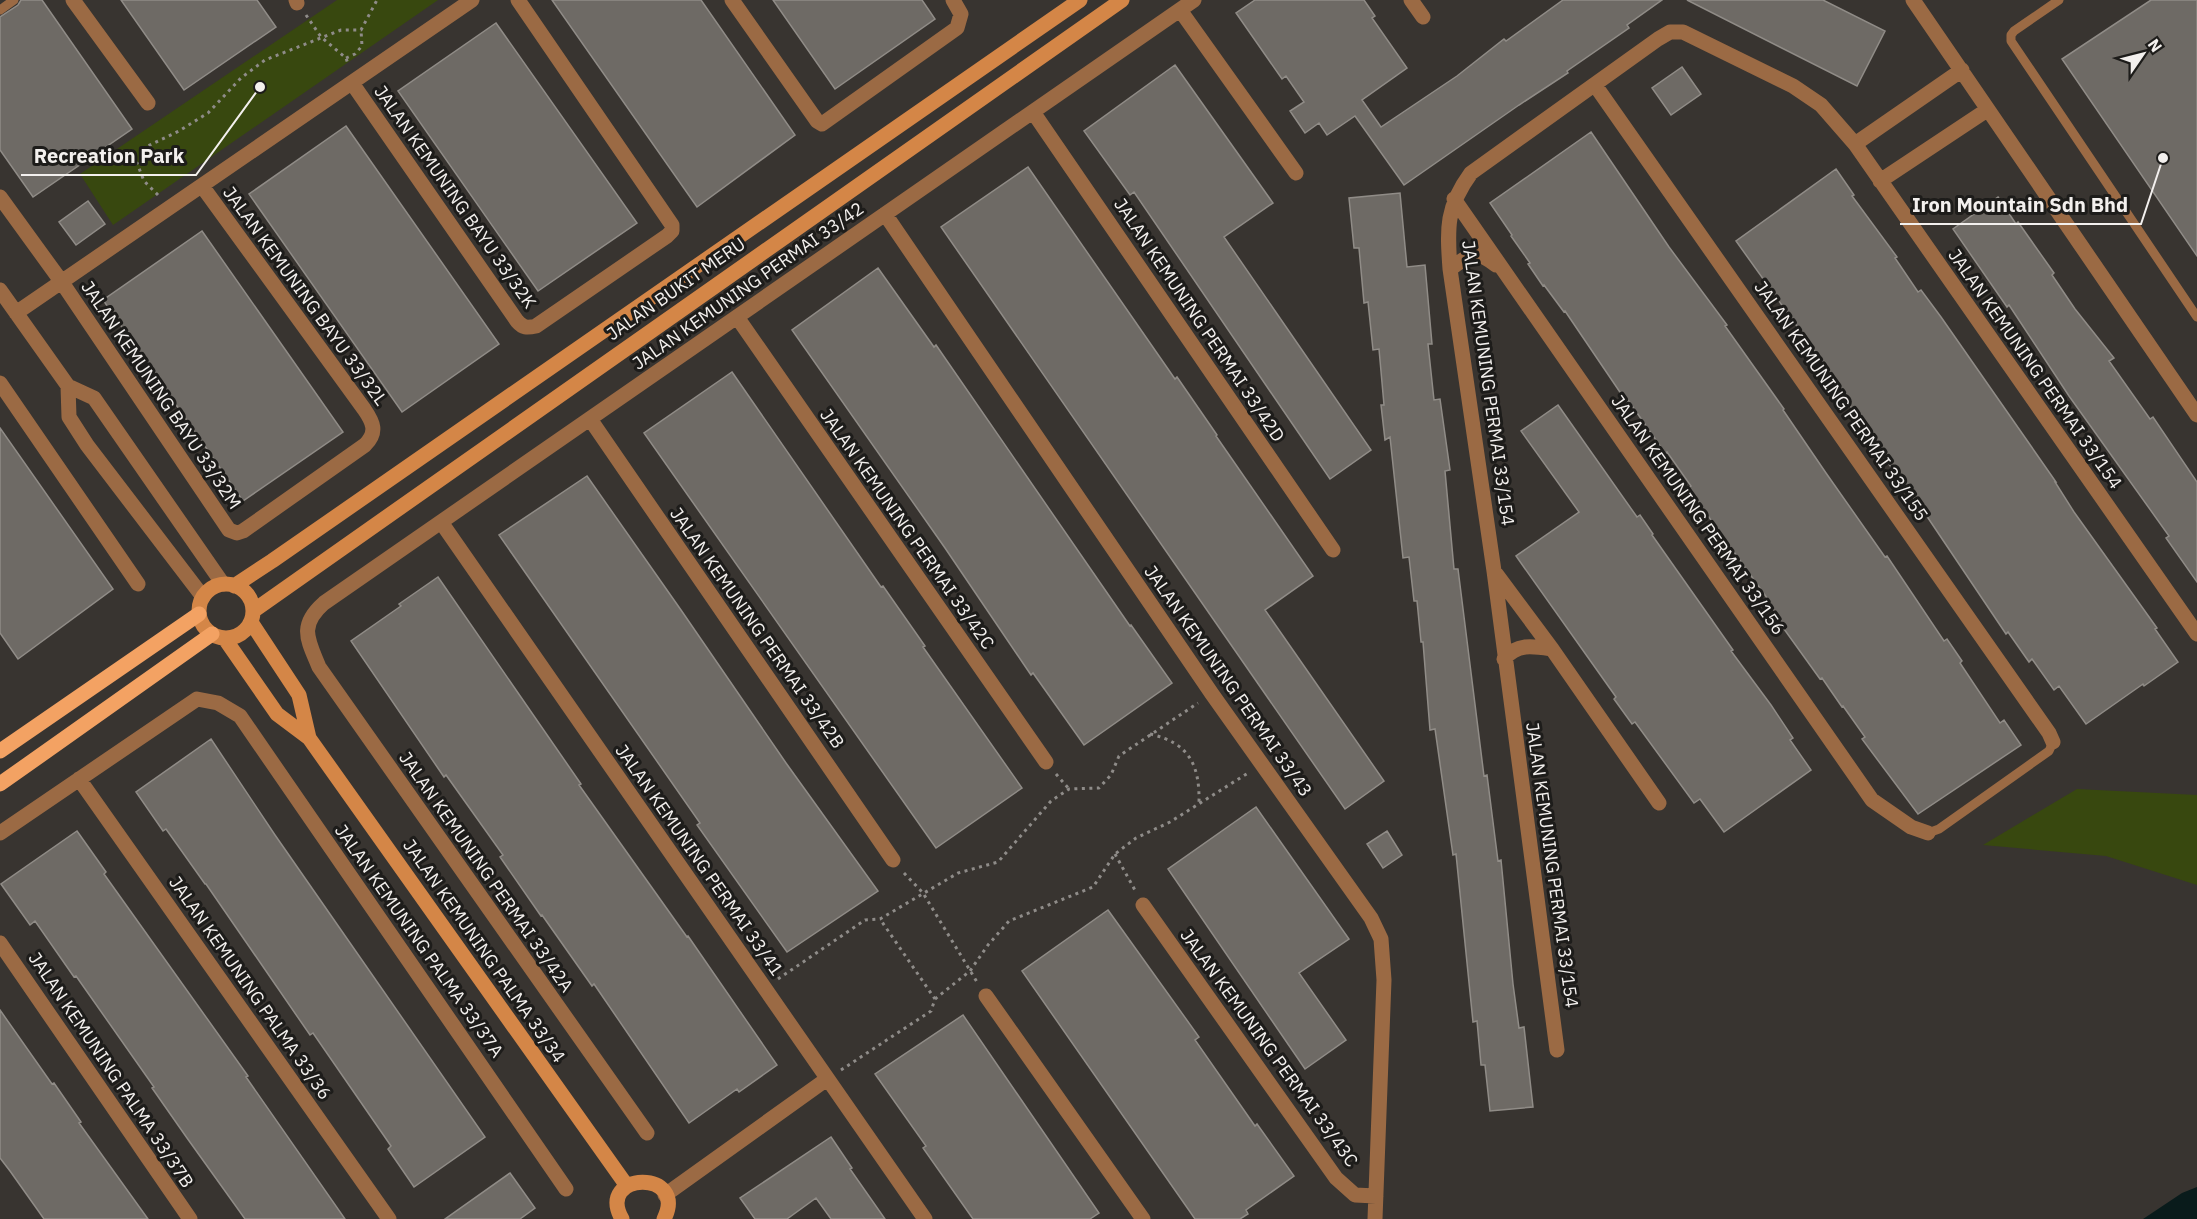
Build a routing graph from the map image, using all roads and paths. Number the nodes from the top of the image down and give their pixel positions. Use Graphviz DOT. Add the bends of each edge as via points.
graph roads {
  1 [pos="14,0"];
  2 [pos="73,0"];
  3 [pos="376,0"];
  4 [pos="472,0"];
  5 [pos="518,0"];
  6 [pos="732,0"];
  7 [pos="953,0"];
  8 [pos="1080,0"];
  9 [pos="1122,0"];
  10 [pos="1194,0"];
  11 [pos="1411,0"];
  12 [pos="1913,0"];
  13 [pos="2059,0"];
  14 [pos="296,1"];
  15 [pos="0,10"];
  16 [pos="1180,10"];
  17 [pos="1423,17"];
  18 [pos="361,30"];
  19 [pos="321,37"];
  20 [pos="1962,70"];
  21 [pos="352,83"];
  22 [pos="1595,85"];
  23 [pos="148,103"];
  24 [pos="1987,110"];
  25 [pos="1033,112"];
  26 [pos="1855,144"];
  27 [pos="1296,173"];
  28 [pos="1880,181"];
  29 [pos="202,186"];
  30 [pos="0,197"];
  31 [pos="1454,199"];
  32 [pos="169,208"];
  33 [pos="885,214"];
  34 [pos="1450,269"];
  35 [pos="1507,273"];
  36 [pos="61,281"];
  37 [pos="0,290"];
  38 [pos="16,313"];
  39 [pos="737,317"];
  40 [pos="2197,317"];
  41 [pos="0,383"];
  42 [pos="68,386"];
  43 [pos="2197,415"];
  44 [pos="590,419"];
  45 [pos="441,522"];
  46 [pos="229,530"];
  47 [pos="1334,550"];
  48 [pos="1494,571"];
  49 [pos="138,585"];
  50 [pos="228,585"];
  51 [pos="203,597"];
  52 [pos="199,614"];
  53 [pos="252,616"];
  54 [pos="307,626"];
  55 [pos="2197,634"];
  56 [pos="218,636"];
  57 [pos="1552,650"];
  58 [pos="1504,659"];
  59 [pos="1212,694"];
  60 [pos="1150,734"];
  61 [pos="309,738"];
  62 [pos="2053,742"];
  63 [pos="0,752"];
  64 [pos="1046,762"];
  65 [pos="1262,764"];
  66 [pos="79,779"];
  67 [pos="0,784"];
  68 [pos="1659,803"];
  69 [pos="1199,804"];
  70 [pos="1928,832"];
  71 [pos="0,833"];
  72 [pos="1116,854"];
  73 [pos="893,860"];
  74 [pos="923,894"];
  75 [pos="1143,905"];
  76 [pos="880,919"];
  77 [pos="0,943"];
  78 [pos="970,972"];
  79 [pos="764,988"];
  80 [pos="986,996"];
  81 [pos="935,999"];
  82 [pos="1557,1050"];
  83 [pos="827,1079"];
  84 [pos="647,1133"];
  85 [pos="627,1186"];
  86 [pos="566,1189"];
  87 [pos="665,1195"];
  88 [pos="1376,1196"];
  89 [pos="190,1219"];
  90 [pos="389,1219"];
  91 [pos="622,1219"];
  92 [pos="664,1219"];
  93 [pos="925,1219"];
  94 [pos="1143,1219"];
  95 [pos="1375,1219"];
  1 -- 15 [label="lane"];
  2 -- 23 [label="street"];
  3 -- 18 [label="path"];
  4 -- 21 [label="street"];
  5 -- 21 [label="street, JALAN KEMUNING BAYU 33/32K" via="672,225 672,231 536,326 528,328 517,321"];
  6 -- 7 [label="street" via="822,124 957,28 961,14"];
  8 -- 50 [label="main road, JALAN BUKIT MERU" via="282,555"];
  9 -- 53 [label="main road, JALAN BUKIT MERU"];
  10 -- 16 [label="street, JALAN KEMUNING PERMAI 33/42"];
  11 -- 17 [label="street"];
  12 -- 20 [label="street"];
  13 -- 40 [label="lane" via="2014,31 2011,35 2016,50"];
  14 -- 19 [label="path"];
  16 -- 25 [label="street, JALAN KEMUNING PERMAI 33/42"];
  16 -- 27 [label="street"];
  18 -- 19 [label="path" via="341,30"];
  18 -- 19 [label="path" via="362,46 346,58"];
  19 -- 32 [label="path" via="265,60 241,78 208,113 148,146 137,163 144,181"];
  20 -- 24 [label="street"];
  20 -- 26 [label="street"];
  21 -- 29 [label="street"];
  22 -- 26 [label="street, JALAN KEMUNING PERMAI 33/154" via="1658,39 1670,32 1683,32 1793,86 1821,105"];
  22 -- 31 [label="street, JALAN KEMUNING PERMAI 33/154" via="1471,173"];
  22 -- 62 [label="street, JALAN KEMUNING PERMAI 33/155"];
  24 -- 28 [label="street"];
  24 -- 43 [label="street"];
  25 -- 33 [label="street, JALAN KEMUNING PERMAI 33/42"];
  25 -- 47 [label="street, JALAN KEMUNING PERMAI 33/42D"];
  26 -- 28 [label="street, JALAN KEMUNING PERMAI 33/154"];
  28 -- 55 [label="street, JALAN KEMUNING PERMAI 33/154"];
  29 -- 32 [label="street"];
  29 -- 46 [label="street, JALAN KEMUNING BAYU 33/32L" via="364,409 374,430 364,445 243,531"];
  30 -- 36 [label="street, JALAN KEMUNING BAYU 33/32M"];
  31 -- 34 [label="street, JALAN KEMUNING PERMAI 33/154" via="1448,225"];
  31 -- 35 [label="street, JALAN KEMUNING PERMAI 33/156"];
  32 -- 36 [label="street"];
  33 -- 39 [label="street, JALAN KEMUNING PERMAI 33/42"];
  33 -- 59 [label="street, JALAN KEMUNING PERMAI 33/43"];
  34 -- 35 [label="street" via="1476,253"];
  34 -- 48 [label="street, JALAN KEMUNING PERMAI 33/154"];
  35 -- 70 [label="street, JALAN KEMUNING PERMAI 33/156" via="1872,801 1911,827"];
  36 -- 38 [label="street"];
  36 -- 46 [label="street, JALAN KEMUNING BAYU 33/32M"];
  37 -- 38 [label="street"];
  38 -- 42 [label="street"];
  39 -- 44 [label="street, JALAN KEMUNING PERMAI 33/42"];
  39 -- 64 [label="street, JALAN KEMUNING PERMAI 33/42C"];
  41 -- 49 [label="street"];
  42 -- 50 [label="street" via="94,398"];
  42 -- 51 [label="street" via="69,417"];
  44 -- 45 [label="street, JALAN KEMUNING PERMAI 33/42"];
  44 -- 73 [label="street, JALAN KEMUNING PERMAI 33/42B"];
  45 -- 54 [label="street, JALAN KEMUNING PERMAI 33/42" via="324,603 312,614"];
  45 -- 79 [label="street, JALAN KEMUNING PERMAI 33/41"];
  48 -- 57 [label="street"];
  48 -- 58 [label="street, JALAN KEMUNING PERMAI 33/154"];
  50 -- 51 [label="main road" via="215,586"];
  50 -- 53 [label="main road" via="245,592 252,604"];
  51 -- 52 [label="main road"];
  52 -- 56 [label="main road" via="203,625"];
  52 -- 63 [label="main road"];
  53 -- 56 [label="main road" via="243,633"];
  53 -- 61 [label="main road, JALAN KEMUNING PALMA 33/34" via="299,695"];
  54 -- 84 [label="street, JALAN KEMUNING PERMAI 33/42A" via="315,658 330,684"];
  56 -- 61 [label="main road, JALAN KEMUNING PALMA 33/34" via="277,714"];
  56 -- 67 [label="main road"];
  57 -- 58 [label="street" via="1528,646 1510,652"];
  57 -- 68 [label="street"];
  58 -- 82 [label="street, JALAN KEMUNING PERMAI 33/154"];
  59 -- 60 [label="path"];
  59 -- 65 [label="street, JALAN KEMUNING PERMAI 33/43"];
  60 -- 69 [label="path" via="1180,747 1193,760"];
  60 -- 74 [label="path" via="1119,756 1100,788 1069,789 1052,801 998,862 958,873"];
  61 -- 85 [label="main road, JALAN KEMUNING PALMA 33/34"];
  62 -- 70 [label="lane" via="2049,751 1939,829"];
  65 -- 69 [label="path"];
  65 -- 88 [label="street, JALAN KEMUNING PERMAI 33/43" via="1371,918 1381,939 1384,980"];
  66 -- 71 [label="street"];
  66 -- 86 [label="street, JALAN KEMUNING PALMA 33/37A" via="197,699 218,703 240,716"];
  66 -- 90 [label="street, JALAN KEMUNING PALMA 33/36"];
  69 -- 72 [label="path" via="1136,838"];
  72 -- 75 [label="path"];
  72 -- 78 [label="path" via="1093,887 1009,921"];
  73 -- 74 [label="path"];
  74 -- 76 [label="path"];
  74 -- 78 [label="path"];
  75 -- 88 [label="street, JALAN KEMUNING PERMAI 33/43C" via="1336,1178 1355,1195"];
  76 -- 79 [label="path" via="865,920"];
  76 -- 81 [label="path"];
  77 -- 89 [label="street, JALAN KEMUNING PALMA 33/37B"];
  78 -- 80 [label="path"];
  78 -- 81 [label="path"];
  79 -- 83 [label="street, JALAN KEMUNING PERMAI 33/41"];
  80 -- 94 [label="street"];
  81 -- 83 [label="path" via="931,1011"];
  83 -- 87 [label="street"];
  83 -- 93 [label="street, JALAN KEMUNING PERMAI 33/41"];
  85 -- 87 [label="main road" via="648,1181"];
  85 -- 91 [label="main road" via="618,1200"];
  87 -- 92 [label="main road" via="668,1209"];
  88 -- 95 [label="street, JALAN KEMUNING PERMAI 33/43"];
}
